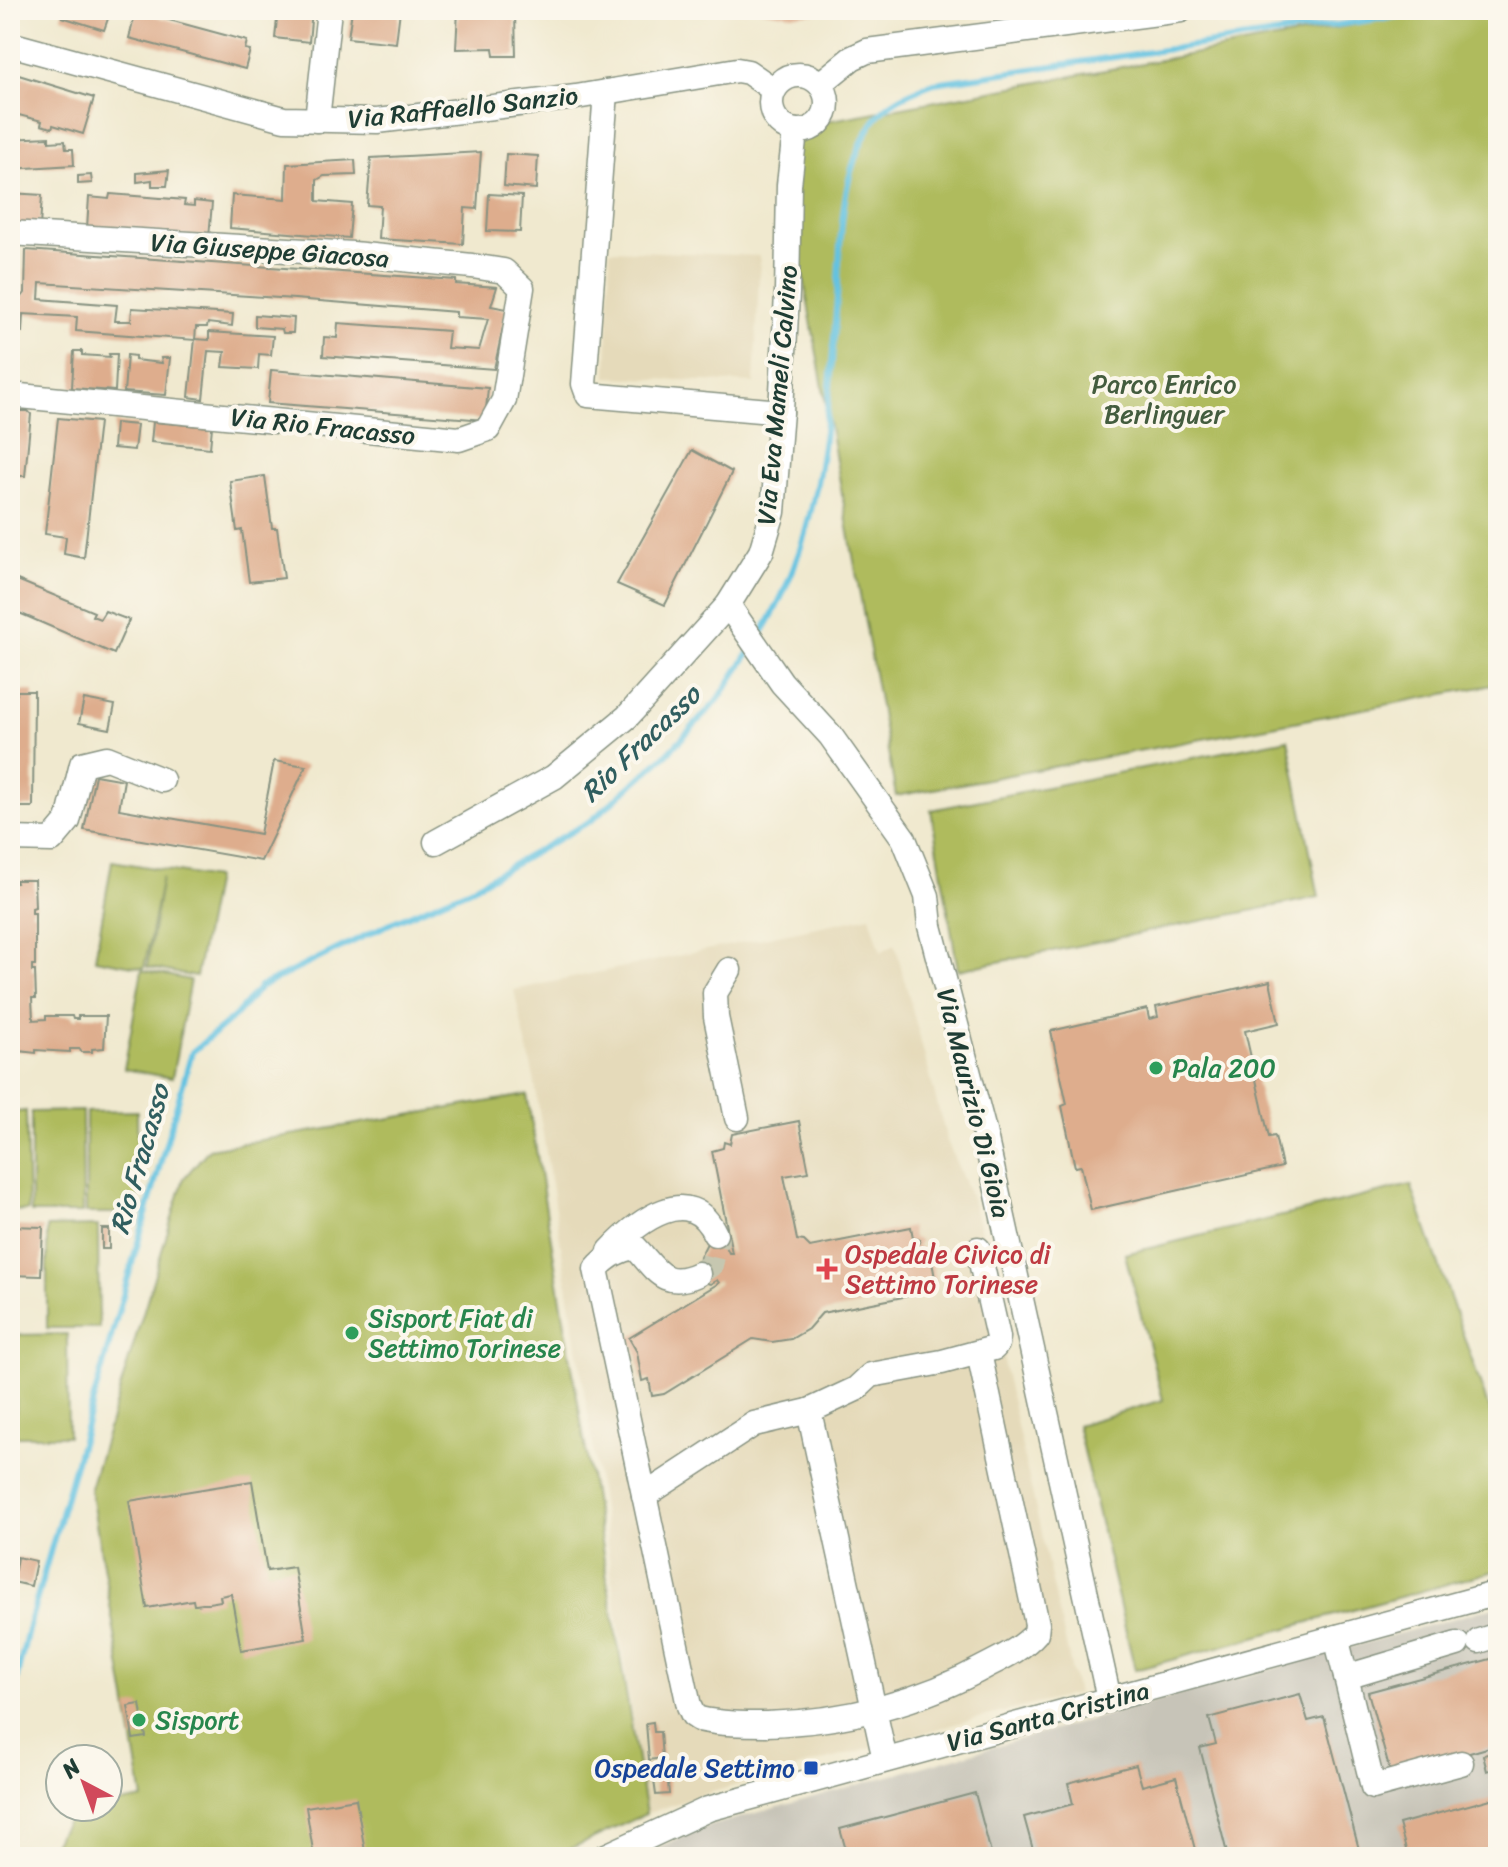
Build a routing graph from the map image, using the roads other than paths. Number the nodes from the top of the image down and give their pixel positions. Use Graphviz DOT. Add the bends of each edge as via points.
graph roads {
  1 [pos="329,10"];
  2 [pos="1181,10"];
  3 [pos="15,41"];
  4 [pos="820,84"];
  5 [pos="774,90"];
  6 [pos="606,92"];
  7 [pos="317,120"];
  8 [pos="795,131"];
  9 [pos="10,233"];
  10 [pos="522,288"];
  11 [pos="10,395"];
  12 [pos="781,412"];
  13 [pos="728,605"];
  14 [pos="162,780"];
  15 [pos="10,839"];
  16 [pos="436,842"];
  17 [pos="729,970"];
  18 [pos="737,1118"];
  19 [pos="715,1234"];
  20 [pos="978,1249"];
  21 [pos="603,1260"];
  22 [pos="698,1274"];
  23 [pos="979,1353"];
  24 [pos="809,1411"];
  25 [pos="644,1496"];
  26 [pos="1498,1593"];
  27 [pos="1336,1637"];
  28 [pos="1478,1640"];
  29 [pos="1346,1677"];
  30 [pos="1109,1699"];
  31 [pos="874,1711"];
  32 [pos="885,1760"];
  33 [pos="1461,1763"];
  34 [pos="618,1854"];
  1 -- 7 [label="street"];
  2 -- 4 [label="street" via="867,51"];
  3 -- 7 [label="street, Via Raffaello Sanzio" via="284,119"];
  4 -- 5 [label="street" via="796,75"];
  4 -- 8 [label="street" via="827,100 824,116 812,128"];
  5 -- 6 [label="street, Via Raffaello Sanzio" via="737,70"];
  5 -- 8 [label="street" via="774,116"];
  6 -- 7 [label="street, Via Raffaello Sanzio" via="377,121"];
  6 -- 12 [label="street" via="584,384 588,395"];
  8 -- 12 [label="street, Via Eva Mameli Calvino"];
  9 -- 10 [label="street, Via Giuseppe Giacosa" via="472,266 504,271"];
  10 -- 11 [label="street, Via Rio Fracasso" via="504,400 488,429 459,439"];
  12 -- 13 [label="street, Via Eva Mameli Calvino" via="773,512 761,552"];
  13 -- 16 [label="street, Via Eva Mameli Calvino" via="627,717 554,777"];
  13 -- 30 [label="street, Via Maurizio Di Gioia" via="904,839 927,896"];
  14 -- 15 [label="street" via="107,758 82,764 68,821 52,840"];
  17 -- 18 [label="street" via="715,993 716,1017"];
  19 -- 21 [label="street" via="708,1219 690,1208 670,1208 639,1226"];
  20 -- 23 [label="street" via="998,1337 994,1348"];
  21 -- 22 [label="street" via="635,1247 655,1272 668,1279"];
  21 -- 25 [label="street" via="596,1277"];
  23 -- 24 [label="street" via="871,1375 856,1389"];
  23 -- 31 [label="street" via="1036,1633 961,1681"];
  24 -- 25 [label="street" via="754,1424"];
  24 -- 31 [label="street"];
  25 -- 31 [label="street" via="693,1715 710,1721 779,1723"];
  26 -- 27 [label="street, Via Santa Cristina"];
  27 -- 29 [label="street"];
  27 -- 30 [label="street, Via Santa Cristina"];
  28 -- 29 [label="street"];
  29 -- 33 [label="street" via="1373,1787"];
  30 -- 32 [label="street, Via Santa Cristina"];
  31 -- 32 [label="street"];
  32 -- 34 [label="street, Via Santa Cristina" via="708,1809"];
}
